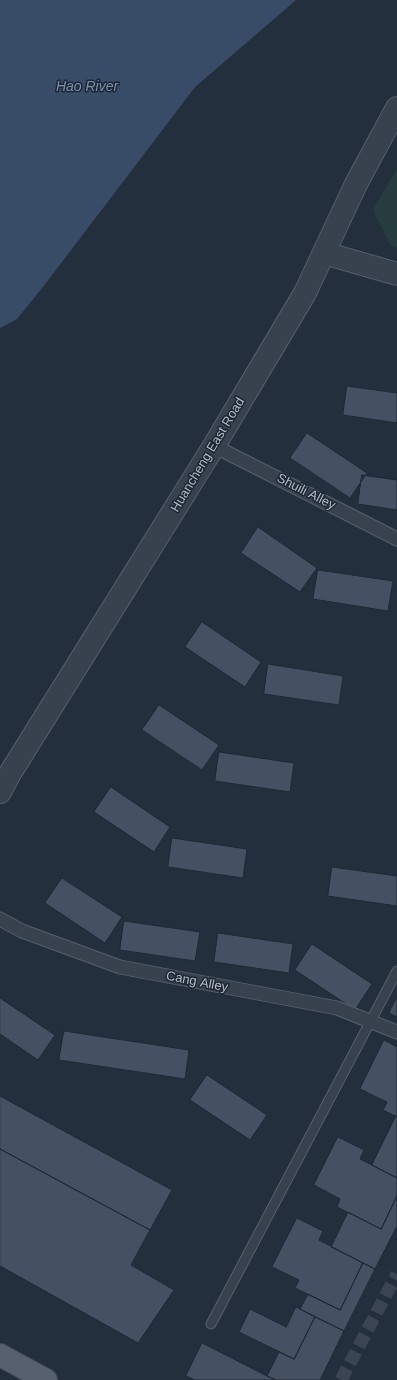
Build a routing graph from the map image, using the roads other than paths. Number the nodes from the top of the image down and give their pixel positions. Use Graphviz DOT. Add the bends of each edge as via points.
graph roads {
  1 [pos="397,108"];
  2 [pos="324,253"];
  3 [pos="397,274"];
  4 [pos="214,446"];
  5 [pos="397,539"];
  6 [pos="0,792"];
  7 [pos="0,919"];
  8 [pos="397,971"];
  9 [pos="371,1022"];
  10 [pos="397,1032"];
  11 [pos="211,1324"];
  12 [pos="0,1355"];
  13 [pos="46,1380"];
  1 -- 2 [label="street, Huancheng East Road" via="356,184"];
  2 -- 3 [label="street"];
  2 -- 4 [label="street, Huancheng East Road" via="305,293"];
  4 -- 5 [label="street, Shuili Alley"];
  4 -- 6 [label="street, Huancheng East Road"];
  7 -- 9 [label="street, Cang Alley" via="22,931 120,968 338,1008"];
  8 -- 9 [label="lane"];
  9 -- 10 [label="street, Cang Alley"];
  9 -- 11 [label="lane"];
  12 -- 13 [label="main road"];
}
